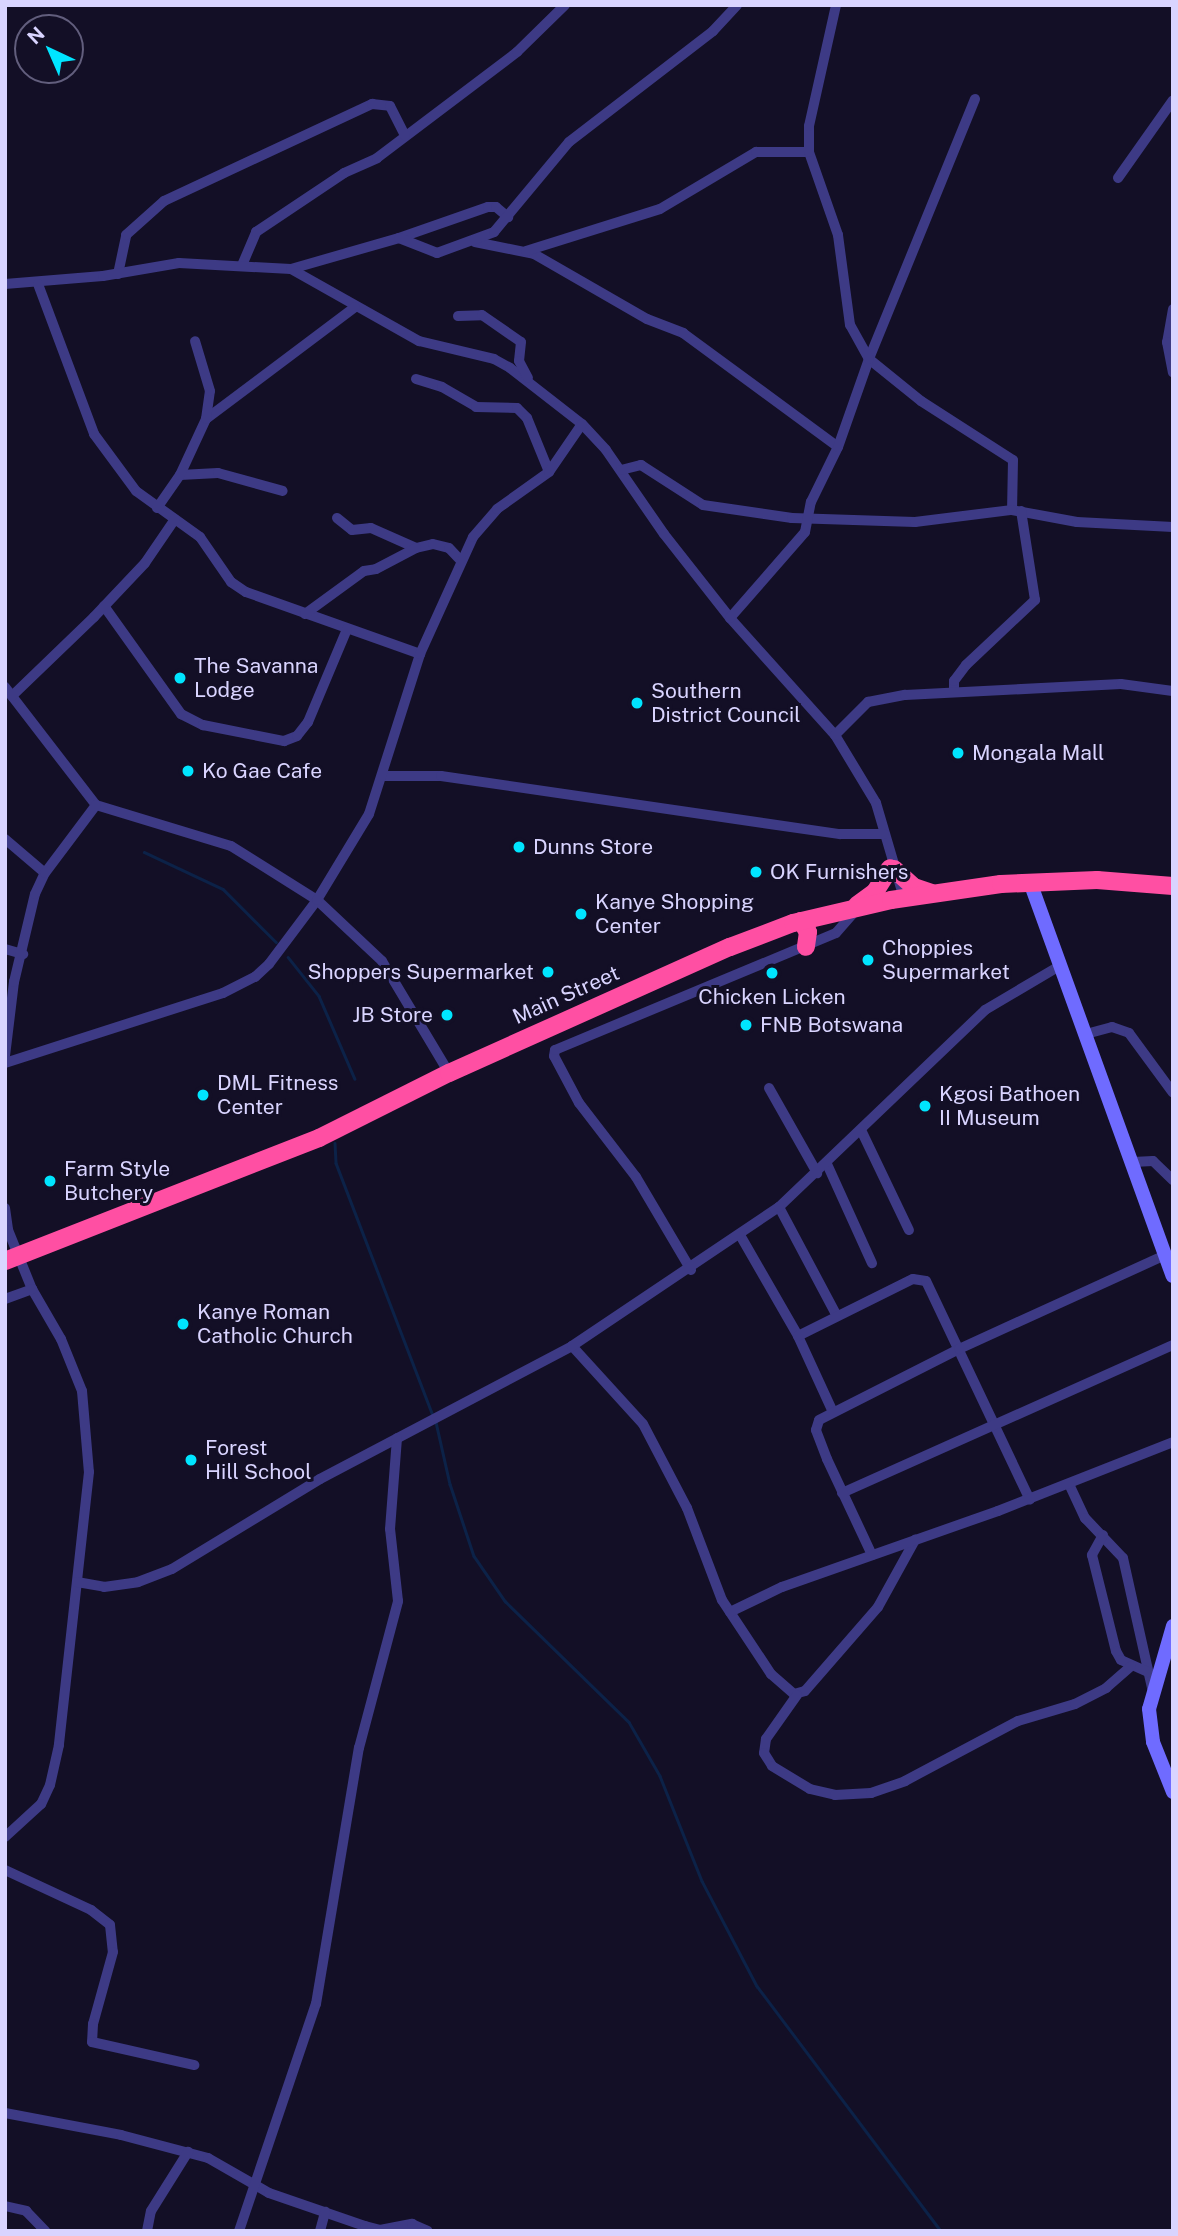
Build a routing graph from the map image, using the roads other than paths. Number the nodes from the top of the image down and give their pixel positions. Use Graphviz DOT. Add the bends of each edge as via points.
graph roads {
  1 [pos="565,5"];
  2 [pos="737,5"];
  3 [pos="836,5"];
  4 [pos="975,99"];
  5 [pos="1173,100"];
  6 [pos="405,135"];
  7 [pos="808,152"];
  8 [pos="1118,178"];
  9 [pos="508,217"];
  10 [pos="399,239"];
  11 [pos="474,242"];
  12 [pos="526,251"];
  13 [pos="243,263"];
  14 [pos="291,269"];
  15 [pos="118,274"];
  16 [pos="5,284"];
  17 [pos="38,284"];
  18 [pos="355,307"];
  19 [pos="1173,309"];
  20 [pos="458,316"];
  21 [pos="195,341"];
  22 [pos="869,359"];
  23 [pos="1173,372"];
  24 [pos="416,379"];
  25 [pos="530,382"];
  26 [pos="206,419"];
  27 [pos="582,424"];
  28 [pos="838,447"];
  29 [pos="621,470"];
  30 [pos="549,472"];
  31 [pos="180,475"];
  32 [pos="283,491"];
  33 [pos="157,508"];
  34 [pos="1016,511"];
  35 [pos="337,518"];
  36 [pos="806,518"];
  37 [pos="175,519"];
  38 [pos="1173,527"];
  39 [pos="415,548"];
  40 [pos="460,560"];
  41 [pos="104,607"];
  42 [pos="305,614"];
  43 [pos="730,618"];
  44 [pos="347,629"];
  45 [pos="420,654"];
  46 [pos="8,691"];
  47 [pos="954,691"];
  48 [pos="1173,691"];
  49 [pos="835,735"];
  50 [pos="384,776"];
  51 [pos="96,804"];
  52 [pos="884,834"];
  53 [pos="5,839"];
  54 [pos="892,866"];
  55 [pos="45,873"];
  56 [pos="1030,882"];
  57 [pos="1171,884"];
  58 [pos="934,893"];
  59 [pos="897,899"];
  60 [pos="317,900"];
  61 [pos="852,909"];
  62 [pos="801,921"];
  63 [pos="806,947"];
  64 [pos="5,949"];
  65 [pos="23,954"];
  66 [pos="1061,965"];
  67 [pos="1086,1034"];
  68 [pos="5,1056"];
  69 [pos="5,1063"];
  70 [pos="449,1073"];
  71 [pos="769,1088"];
  72 [pos="1173,1093"];
  73 [pos="861,1130"];
  74 [pos="1133,1162"];
  75 [pos="827,1164"];
  76 [pos="817,1173"];
  77 [pos="1173,1180"];
  78 [pos="779,1207"];
  79 [pos="5,1208"];
  80 [pos="909,1230"];
  81 [pos="740,1235"];
  82 [pos="1165,1255"];
  83 [pos="12,1259"];
  84 [pos="872,1263"];
  85 [pos="691,1270"];
  86 [pos="1173,1276"];
  87 [pos="32,1289"];
  88 [pos="5,1299"];
  89 [pos="837,1316"];
  90 [pos="798,1336"];
  91 [pos="1173,1345"];
  92 [pos="572,1346"];
  93 [pos="959,1349"];
  94 [pos="833,1412"];
  95 [pos="994,1423"];
  96 [pos="397,1438"];
  97 [pos="1173,1443"];
  98 [pos="1069,1484"];
  99 [pos="842,1493"];
  100 [pos="1030,1500"];
  101 [pos="1103,1535"];
  102 [pos="915,1540"];
  103 [pos="872,1555"];
  104 [pos="77,1582"];
  105 [pos="730,1612"];
  106 [pos="1173,1626"];
  107 [pos="1131,1666"];
  108 [pos="1148,1672"];
  109 [pos="1152,1688"];
  110 [pos="797,1695"];
  111 [pos="1173,1792"];
  112 [pos="5,1837"];
  113 [pos="5,1870"];
  114 [pos="194,2065"];
  115 [pos="5,2113"];
  116 [pos="188,2152"];
  117 [pos="252,2181"];
  118 [pos="5,2206"];
  119 [pos="325,2212"];
  120 [pos="403,2229"];
  121 [pos="45,2231"];
  122 [pos="147,2231"];
  123 [pos="239,2231"];
  124 [pos="320,2231"];
  125 [pos="428,2231"];
  1 -- 6 [label="street" via="516,52"];
  2 -- 9 [label="street" via="713,31 569,142"];
  3 -- 7 [label="street" via="809,125"];
  4 -- 22 [label="street"];
  5 -- 8 [label="street"];
  6 -- 13 [label="street" via="377,159 344,173 256,232"];
  6 -- 15 [label="street" via="390,106 372,104 164,201 125,235"];
  7 -- 12 [label="street" via="756,152 660,209"];
  7 -- 22 [label="street" via="838,235 850,325"];
  9 -- 10 [label="street" via="496,206 488,207"];
  9 -- 11 [label="street" via="494,232"];
  10 -- 11 [label="street" via="432,254"];
  10 -- 14 [label="street"];
  11 -- 12 [label="street"];
  12 -- 28 [label="street" via="647,320 683,333"];
  13 -- 14 [label="street"];
  13 -- 15 [label="street" via="179,263"];
  14 -- 18 [label="street"];
  15 -- 17 [label="street"];
  16 -- 17 [label="street"];
  17 -- 33 [label="street" via="94,434 136,491"];
  18 -- 25 [label="street" via="427,344 494,359"];
  18 -- 26 [label="street"];
  19 -- 23 [label="street" via="1167,342"];
  20 -- 25 [label="street" via="482,315 521,342 519,361"];
  21 -- 26 [label="street" via="210,390"];
  22 -- 28 [label="street"];
  22 -- 34 [label="street" via="921,401 1013,460"];
  24 -- 30 [label="street" via="442,387 476,407 517,408 527,418"];
  25 -- 27 [label="street"];
  26 -- 31 [label="street"];
  27 -- 29 [label="street"];
  27 -- 30 [label="street"];
  28 -- 36 [label="street"];
  29 -- 36 [label="street" via="641,465 703,505"];
  29 -- 43 [label="street" via="663,534"];
  30 -- 40 [label="street" via="497,509"];
  31 -- 32 [label="street" via="218,473"];
  31 -- 33 [label="street"];
  33 -- 37 [label="street"];
  34 -- 36 [label="street" via="915,522"];
  34 -- 38 [label="street" via="1077,522"];
  34 -- 47 [label="street" via="1035,600 966,665 954,681"];
  35 -- 39 [label="street" via="352,530 372,528"];
  36 -- 43 [label="street" via="803,536"];
  37 -- 41 [label="street" via="145,563"];
  37 -- 42 [label="street" via="200,537 231,582"];
  39 -- 40 [label="street" via="433,544 449,548"];
  39 -- 42 [label="street" via="376,569 364,570"];
  40 -- 45 [label="street"];
  41 -- 44 [label="street" via="181,714 203,725 284,741 297,736 308,722"];
  41 -- 46 [label="street"];
  42 -- 44 [label="street"];
  43 -- 49 [label="street"];
  44 -- 45 [label="street"];
  45 -- 50 [label="street"];
  46 -- 51 [label="street"];
  47 -- 48 [label="street" via="1129,684"];
  47 -- 49 [label="street" via="868,702"];
  49 -- 52 [label="street" via="866,783"];
  50 -- 52 [label="street" via="441,776 840,834"];
  50 -- 60 [label="street" via="369,814"];
  51 -- 55 [label="street"];
  51 -- 60 [label="street" via="185,828 231,846"];
  52 -- 54 [label="street"];
  53 -- 55 [label="street"];
  54 -- 58 [label="highway" via="919,889"];
  54 -- 59 [label="street"];
  54 -- 61 [label="highway" via="875,892"];
  55 -- 65 [label="street" via="35,894"];
  56 -- 57 [label="highway, Main Street"];
  56 -- 58 [label="highway, Main Street"];
  56 -- 66 [label="street"];
  58 -- 59 [label="highway, Main Street"];
  59 -- 61 [label="highway, Main Street"];
  60 -- 69 [label="street" via="255,977 223,993"];
  60 -- 70 [label="street" via="382,961"];
  61 -- 62 [label="highway, Main Street"];
  61 -- 63 [label="street" via="836,933"];
  62 -- 63 [label="highway" via="808,932"];
  62 -- 70 [label="highway, Main Street" via="730,947"];
  63 -- 85 [label="street" via="555,1050 579,1103 656,1206"];
  64 -- 65 [label="street"];
  65 -- 68 [label="street" via="14,982"];
  66 -- 67 [label="street"];
  66 -- 73 [label="street" via="985,1010"];
  67 -- 72 [label="street" via="1112,1027 1129,1033"];
  67 -- 74 [label="street"];
  70 -- 83 [label="highway, Main Street" via="319,1138"];
  71 -- 76 [label="street"];
  73 -- 75 [label="street"];
  73 -- 80 [label="street"];
  74 -- 77 [label="street" via="1153,1161"];
  74 -- 82 [label="street"];
  75 -- 76 [label="street"];
  75 -- 84 [label="street"];
  76 -- 78 [label="street"];
  78 -- 81 [label="street"];
  78 -- 89 [label="street"];
  79 -- 83 [label="street"];
  81 -- 85 [label="street"];
  81 -- 90 [label="street"];
  82 -- 86 [label="street"];
  82 -- 93 [label="street"];
  83 -- 87 [label="street"];
  85 -- 92 [label="street"];
  87 -- 88 [label="street"];
  87 -- 104 [label="street" via="61,1339 87,1414 89,1472"];
  89 -- 90 [label="street"];
  89 -- 93 [label="street" via="916,1278 929,1285"];
  90 -- 94 [label="street"];
  91 -- 95 [label="street"];
  92 -- 96 [label="street"];
  92 -- 105 [label="street" via="643,1424 663,1457"];
  93 -- 94 [label="street"];
  93 -- 95 [label="street"];
  94 -- 99 [label="street" via="819,1420 816,1430"];
  95 -- 99 [label="street"];
  95 -- 100 [label="street"];
  96 -- 104 [label="street" via="172,1569 138,1582 104,1587"];
  96 -- 117 [label="street" via="390,1529 398,1601 359,1748 316,2004"];
  97 -- 98 [label="street"];
  98 -- 100 [label="street"];
  98 -- 101 [label="street" via="1085,1518"];
  99 -- 103 [label="street"];
  100 -- 102 [label="street"];
  101 -- 107 [label="street" via="1093,1555 1116,1651"];
  101 -- 108 [label="street" via="1123,1558"];
  102 -- 103 [label="street"];
  102 -- 110 [label="street" via="878,1607"];
  103 -- 105 [label="street" via="782,1587"];
  104 -- 112 [label="street" via="50,1785 41,1804"];
  105 -- 110 [label="street" via="771,1674"];
  106 -- 109 [label="street"];
  107 -- 108 [label="street"];
  107 -- 110 [label="street" via="1105,1688 1075,1704 1018,1721 905,1781 872,1793 835,1795 810,1789 772,1766 764,1753 766,1739"];
  108 -- 109 [label="street"];
  109 -- 111 [label="street" via="1153,1742"];
  113 -- 114 [label="street" via="91,1910 110,1925 113,1952 92,2042"];
  115 -- 116 [label="street"];
  116 -- 117 [label="street"];
  116 -- 122 [label="street" via="151,2211"];
  117 -- 119 [label="street" via="269,2193"];
  117 -- 123 [label="street"];
  118 -- 121 [label="street" via="26,2211"];
  119 -- 120 [label="street" via="380,2230"];
  119 -- 124 [label="street"];
  120 -- 125 [label="street" via="412,2224"];
}
